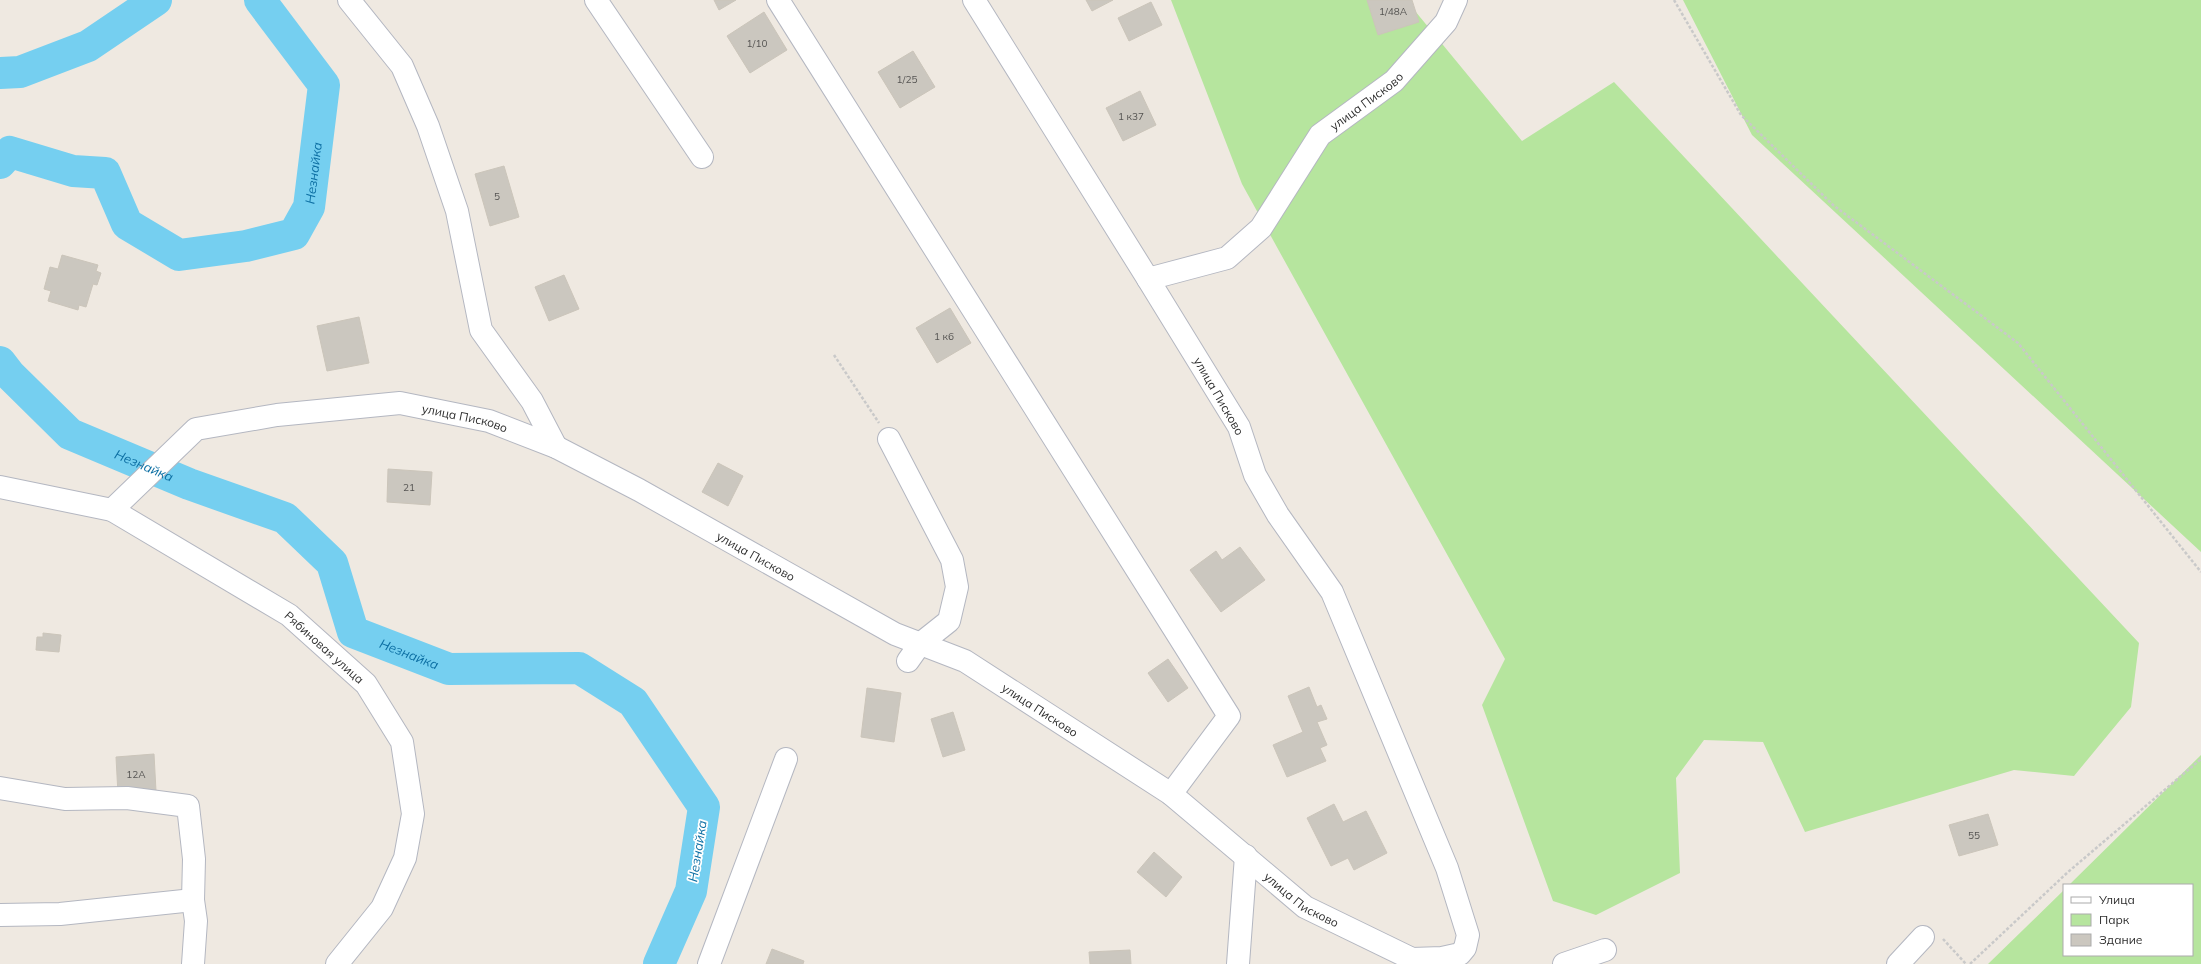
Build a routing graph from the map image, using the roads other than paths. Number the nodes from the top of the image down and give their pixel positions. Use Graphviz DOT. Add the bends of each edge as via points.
graph roads {
  1 [pos="349,0"];
  2 [pos="596,0"];
  3 [pos="778,0"];
  4 [pos="974,0"];
  5 [pos="1456,0"];
  6 [pos="702,157"];
  7 [pos="1148,279"];
  8 [pos="889,439"];
  9 [pos="556,447"];
  10 [pos="0,487"];
  11 [pos="112,510"];
  12 [pos="914,653"];
  13 [pos="786,759"];
  14 [pos="0,788"];
  15 [pos="1171,794"];
  16 [pos="1246,856"];
  17 [pos="193,900"];
  18 [pos="0,915"];
  19 [pos="1923,937"];
  20 [pos="1605,950"];
  21 [pos="1467,959"];
  22 [pos="193,964"];
  23 [pos="337,964"];
  24 [pos="709,964"];
  25 [pos="1238,964"];
  26 [pos="1564,964"];
  27 [pos="1898,964"];
  1 -- 9 [label="street" via="402,66 428,126 457,211 480,330 532,401"];
  2 -- 6 [label="street"];
  3 -- 15 [label="street" via="1229,716"];
  4 -- 7 [label="street"];
  5 -- 7 [label="street, улица Писково" via="1446,22 1394,81 1320,135 1261,228 1227,258"];
  7 -- 21 [label="street, улица Писково" via="1240,427 1255,475 1278,515 1332,592 1447,868 1468,935 1465,948"];
  8 -- 12 [label="street" via="952,560 957,587 949,621"];
  9 -- 11 [label="street, улица Писково" via="489,420 400,404 277,415 196,430"];
  9 -- 12 [label="street, улица Писково" via="743,547 895,634"];
  10 -- 11 [label="street, Рябиновая улица"];
  11 -- 23 [label="street, Рябиновая улица" via="289,615 366,684 402,742 412,814 405,858 382,908"];
  12 -- 15 [label="street, улица Писково" via="965,662"];
  13 -- 24 [label="street"];
  14 -- 17 [label="street" via="65,799 127,798 188,806 194,858"];
  15 -- 16 [label="street, улица Писково"];
  16 -- 21 [label="street, улица Писково" via="1305,907 1412,959"];
  16 -- 25 [label="street"];
  17 -- 18 [label="street" via="60,914"];
  17 -- 22 [label="street" via="196,921"];
  19 -- 27 [label="street"];
  20 -- 26 [label="street"];
}
